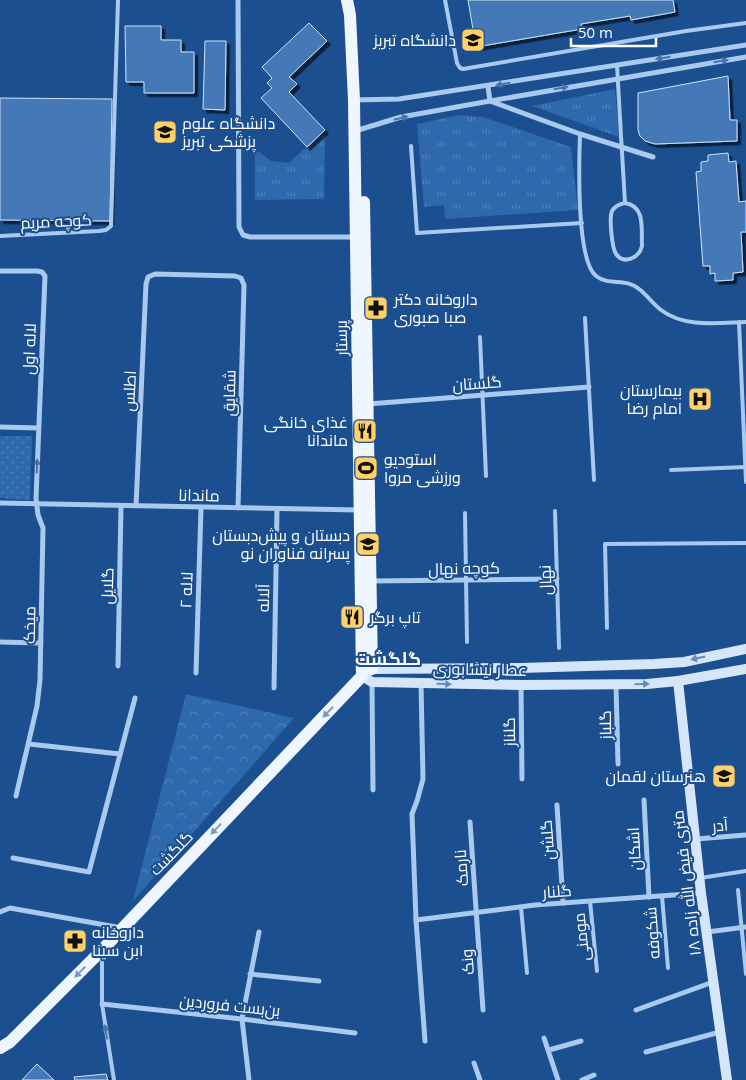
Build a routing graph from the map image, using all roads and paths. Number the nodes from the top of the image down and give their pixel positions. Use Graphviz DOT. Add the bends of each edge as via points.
graph roads {
  1 [pos="118,0"];
  2 [pos="238,0"];
  3 [pos="347,0"];
  4 [pos="356,0"];
  5 [pos="445,0"];
  6 [pos="746,23"];
  7 [pos="746,45"];
  8 [pos="746,57"];
  9 [pos="617,65"];
  10 [pos="618,78"];
  11 [pos="488,87"];
  12 [pos="358,100"];
  13 [pos="490,101"];
  14 [pos="359,130"];
  15 [pos="580,134"];
  16 [pos="411,146"];
  17 [pos="654,157"];
  18 [pos="625,203"];
  19 [pos="582,223"];
  20 [pos="0,236"];
  21 [pos="356,236"];
  22 [pos="0,271"];
  23 [pos="241,278"];
  24 [pos="585,318"];
  25 [pos="739,322"];
  26 [pos="746,322"];
  27 [pos="480,336"];
  28 [pos="589,387"];
  29 [pos="482,396"];
  30 [pos="368,404"];
  31 [pos="0,427"];
  32 [pos="38,428"];
  33 [pos="746,467"];
  34 [pos="671,470"];
  35 [pos="486,476"];
  36 [pos="594,480"];
  37 [pos="746,482"];
  38 [pos="0,503"];
  39 [pos="37,505"];
  40 [pos="121,506"];
  41 [pos="136,506"];
  42 [pos="201,508"];
  43 [pos="238,508"];
  44 [pos="277,509"];
  45 [pos="360,510"];
  46 [pos="555,511"];
  47 [pos="464,513"];
  48 [pos="746,543"];
  49 [pos="557,579"];
  50 [pos="466,580"];
  51 [pos="370,581"];
  52 [pos="607,628"];
  53 [pos="0,642"];
  54 [pos="467,642"];
  55 [pos="41,643"];
  56 [pos="559,648"];
  57 [pos="746,648"];
  58 [pos="118,666"];
  59 [pos="746,669"];
  60 [pos="196,673"];
  61 [pos="369,676"];
  62 [pos="678,681"];
  63 [pos="421,683"];
  64 [pos="521,684"];
  65 [pos="616,685"];
  66 [pos="274,688"];
  67 [pos="135,698"];
  68 [pos="29,744"];
  69 [pos="120,754"];
  70 [pos="618,764"];
  71 [pos="522,779"];
  72 [pos="373,790"];
  73 [pos="16,796"];
  74 [pos="644,800"];
  75 [pos="557,804"];
  76 [pos="470,822"];
  77 [pos="746,835"];
  78 [pos="696,839"];
  79 [pos="13,858"];
  80 [pos="746,871"];
  81 [pos="700,878"];
  82 [pos="738,890"];
  83 [pos="701,893"];
  84 [pos="662,896"];
  85 [pos="649,897"];
  86 [pos="590,901"];
  87 [pos="563,903"];
  88 [pos="521,907"];
  89 [pos="0,912"];
  90 [pos="476,912"];
  91 [pos="416,920"];
  92 [pos="744,927"];
  93 [pos="122,928"];
  94 [pos="258,932"];
  95 [pos="707,932"];
  96 [pos="102,950"];
  97 [pos="668,968"];
  98 [pos="597,971"];
  99 [pos="250,974"];
  100 [pos="527,974"];
  101 [pos="746,974"];
  102 [pos="320,981"];
  103 [pos="714,982"];
  104 [pos="102,1004"];
  105 [pos="483,1010"];
  106 [pos="636,1010"];
  107 [pos="242,1019"];
  108 [pos="720,1032"];
  109 [pos="355,1033"];
  110 [pos="544,1038"];
  111 [pos="581,1040"];
  112 [pos="425,1041"];
  113 [pos="0,1048"];
  114 [pos="549,1050"];
  115 [pos="646,1052"];
  116 [pos="474,1062"];
  117 [pos="594,1075"];
  118 [pos="114,1080"];
  119 [pos="248,1080"];
  120 [pos="480,1080"];
  121 [pos="558,1080"];
  122 [pos="582,1080"];
  123 [pos="727,1080"];
  1 -- 20 [label="lane, کوچه مریم" via="111,226 99,231"];
  2 -- 21 [label="street" via="239,227 250,237"];
  3 -- 12 [label="main road, پرستار"];
  4 -- 12 [label="main road, پرستار"];
  5 -- 6 [label="lane" via="457,62 464,69"];
  7 -- 9 [label="street, one-way"];
  10 -- 8 [label="street, one-way"];
  9 -- 10 [label="lane"];
  9 -- 11 [label="street, one-way"];
  13 -- 10 [label="street, one-way"];
  10 -- 18 [label="lane, bridge"];
  11 -- 12 [label="street" via="399,100"];
  11 -- 13 [label="street"];
  12 -- 14 [label="main road, پرستار"];
  14 -- 13 [label="street, one-way" via="401,117"];
  13 -- 15 [label="street"];
  14 -- 21 [label="main road, پرستار"];
  14 -- 30 [label="main road, پرستار"];
  15 -- 17 [label="street"];
  15 -- 19 [label="lane" via="579,204"];
  16 -- 19 [label="lane" via="417,232"];
  18 -- 18 [label="lane" via="616,207 611,216 613,248 626,260 639,255 642,246 640,214 635,206"];
  19 -- 25 [label="lane" via="587,262 595,275 607,282 638,287 660,310 678,320"];
  21 -- 45 [label="main road, پرستار"];
  22 -- 32 [label="street, لاله اول" via="42,272 45,276"];
  23 -- 41 [label="street, اطلس" via="155,274 148,277"];
  23 -- 43 [label="street, شقایق" via="244,285"];
  24 -- 28 [label="lane"];
  25 -- 26 [label="lane"];
  25 -- 33 [label="lane"];
  27 -- 29 [label="lane"];
  28 -- 29 [label="street, گلستان"];
  28 -- 36 [label="lane"];
  29 -- 30 [label="street, گلستان"];
  29 -- 35 [label="lane"];
  30 -- 51 [label="main road, پرستار"];
  31 -- 32 [label="street"];
  39 -- 32 [label="street, one-way"];
  33 -- 34 [label="lane"];
  33 -- 37 [label="lane"];
  38 -- 39 [label="street, ماندانا"];
  39 -- 40 [label="street, ماندانا"];
  39 -- 55 [label="street, میخک" via="43,528"];
  40 -- 41 [label="street, ماندانا"];
  40 -- 58 [label="street, گلایل"];
  41 -- 42 [label="street, ماندانا"];
  42 -- 43 [label="street, ماندانا"];
  42 -- 60 [label="street, لاله ۲"];
  43 -- 44 [label="street, ماندانا"];
  44 -- 45 [label="street, ماندانا"];
  44 -- 66 [label="street, آلاله"];
  45 -- 61 [label="main road, پرستار"];
  46 -- 49 [label="lane, نهال"];
  47 -- 50 [label="lane"];
  48 -- 52 [label="lane" via="605,544"];
  49 -- 50 [label="street, کوچه نهال"];
  49 -- 56 [label="lane, نهال"];
  50 -- 51 [label="street, کوچه نهال"];
  50 -- 54 [label="lane"];
  51 -- 61 [label="main road, پرستار"];
  53 -- 55 [label="street"];
  55 -- 68 [label="street, میخک" via="40,680"];
  57 -- 61 [label="main road, عطار نیشابوری, one-way" via="684,662"];
  59 -- 62 [label="main road, عطار نیشابوری"];
  61 -- 63 [label="main road, عطار نیشابوری"];
  61 -- 72 [label="street"];
  61 -- 93 [label="main road, گلگشت, one-way"];
  65 -- 62 [label="main road, عطار نیشابوری, one-way"];
  62 -- 78 [label="main road, ۱۸ متری فیض الله زاده"];
  63 -- 64 [label="main road, عطار نیشابوری, one-way"];
  63 -- 91 [label="street" via="422,779 412,814"];
  64 -- 65 [label="main road, عطار نیشابوری"];
  64 -- 71 [label="street, گلناز"];
  65 -- 70 [label="street, گلباز"];
  67 -- 69 [label="street"];
  68 -- 69 [label="street"];
  68 -- 73 [label="street, میخک"];
  69 -- 79 [label="street" via="89,872"];
  74 -- 85 [label="street, اشکان"];
  75 -- 87 [label="street, گلشن"];
  76 -- 90 [label="street, نارمک"];
  77 -- 78 [label="street, آدر"];
  78 -- 81 [label="main road, ۱۸ متری فیض الله زاده"];
  80 -- 81 [label="lane"];
  81 -- 83 [label="main road, ۱۸ متری فیض الله زاده"];
  82 -- 92 [label="lane"];
  83 -- 84 [label="street, گلنار"];
  83 -- 95 [label="main road, ۱۸ متری فیض الله زاده"];
  84 -- 85 [label="street, گلنار"];
  84 -- 97 [label="lane, شکوفه"];
  85 -- 86 [label="street, گلنار"];
  86 -- 87 [label="street, گلنار"];
  86 -- 98 [label="lane, مومنی"];
  87 -- 88 [label="street, گلنار"];
  88 -- 90 [label="street, گلنار"];
  88 -- 100 [label="lane"];
  89 -- 93 [label="street" via="10,908"];
  90 -- 91 [label="street, گلنار"];
  90 -- 105 [label="street, ونک"];
  91 -- 112 [label="street"];
  92 -- 95 [label="street"];
  92 -- 101 [label="lane"];
  93 -- 96 [label="main road, گلگشت"];
  94 -- 99 [label="street"];
  95 -- 103 [label="main road, ۱۸ متری فیض الله زاده"];
  96 -- 104 [label="lane"];
  96 -- 113 [label="main road, گلگشت, one-way" via="10,1042"];
  99 -- 102 [label="street"];
  99 -- 107 [label="street"];
  103 -- 106 [label="street"];
  103 -- 108 [label="main road, ۱۸ متری فیض الله زاده"];
  104 -- 107 [label="street, بن‌بست فروردین"];
  118 -- 104 [label="lane, one-way"];
  107 -- 109 [label="street, بن‌بست فروردین"];
  107 -- 119 [label="street"];
  108 -- 115 [label="street"];
  108 -- 123 [label="main road, ۱۸ متری فیض الله زاده"];
  110 -- 114 [label="street"];
  111 -- 114 [label="street"];
  114 -- 121 [label="street"];
  116 -- 120 [label="street"];
  117 -- 122 [label="street"];
}
